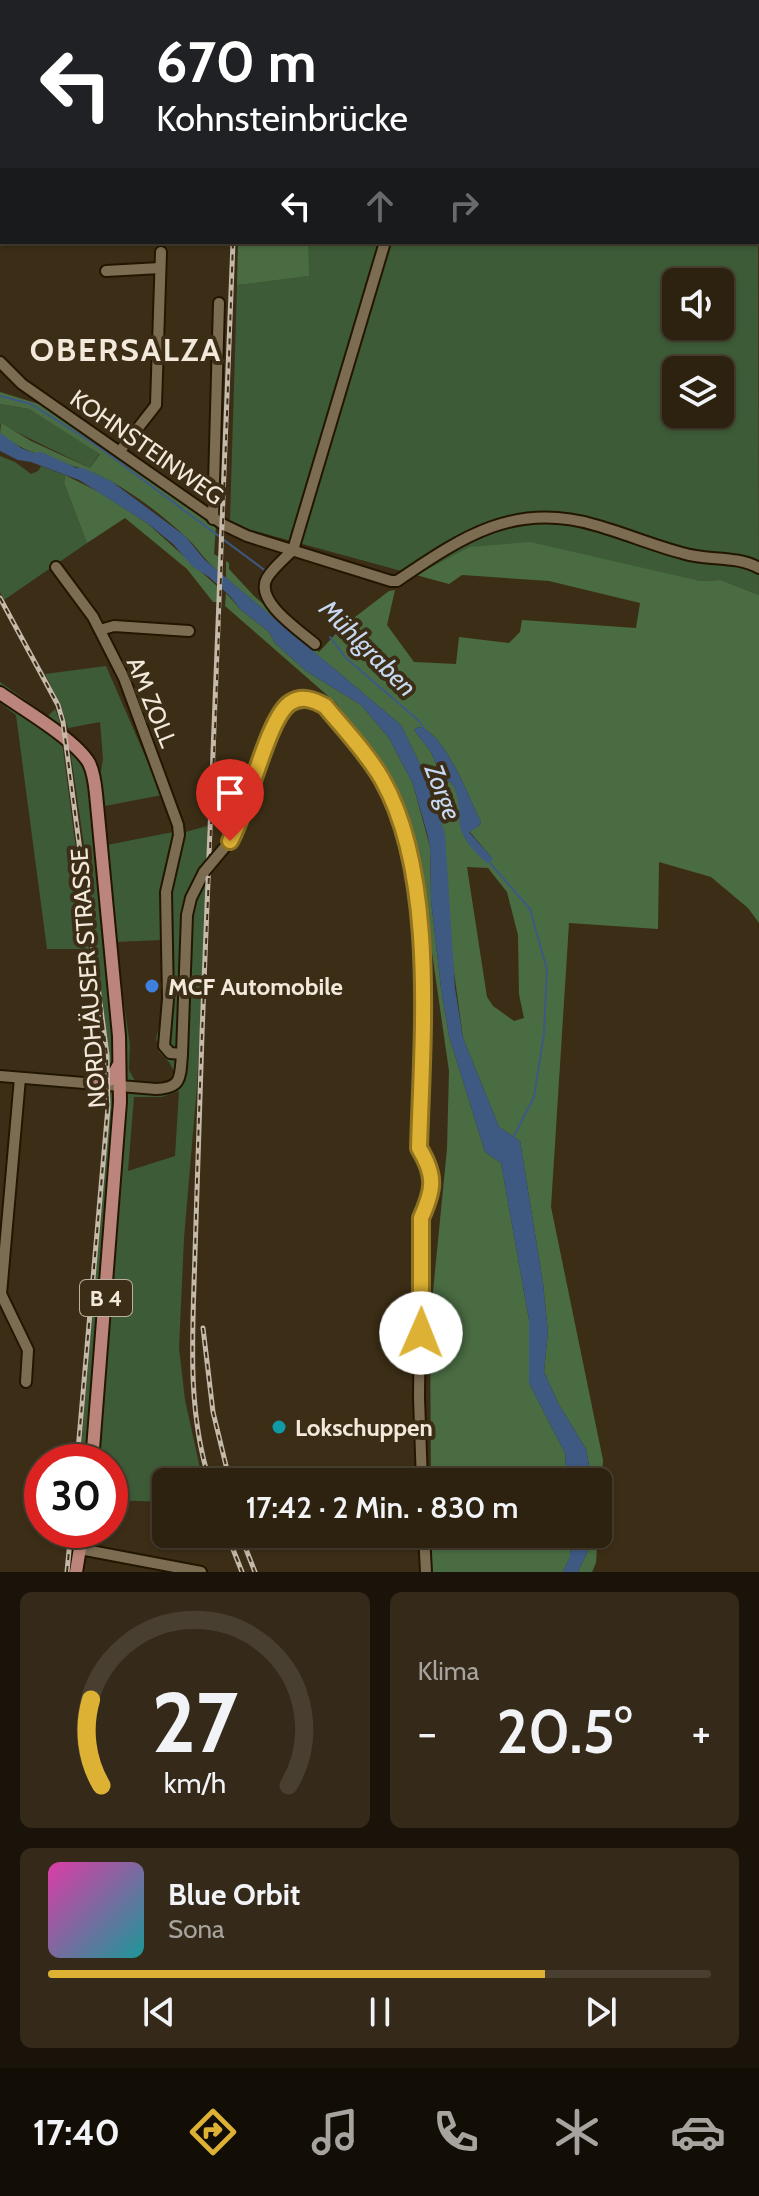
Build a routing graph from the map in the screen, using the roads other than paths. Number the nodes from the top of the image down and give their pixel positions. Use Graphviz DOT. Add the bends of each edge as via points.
graph roads {
  1 [pos="384,244"];
  2 [pos="161,252"];
  3 [pos="160,268"];
  4 [pos="106,271"];
  5 [pos="219,303"];
  6 [pos="1,364"];
  7 [pos="120,451"];
  8 [pos="213,519"];
  9 [pos="277,546"];
  10 [pos="293,550"];
  11 [pos="56,567"];
  12 [pos="759,568"];
  13 [pos="273,570"];
  14 [pos="100,630"];
  15 [pos="189,631"];
  16 [pos="315,644"];
  17 [pos="0,693"];
  18 [pos="182,1054"];
  19 [pos="120,1063"];
  20 [pos="0,1076"];
  21 [pos="20,1078"];
  22 [pos="100,1083"];
  23 [pos="120,1085"];
  24 [pos="26,1382"];
  25 [pos="94,1444"];
  26 [pos="422,1468"];
  27 [pos="425,1548"];
  28 [pos="80,1549"];
  29 [pos="176,1570"];
  30 [pos="76,1572"];
  31 [pos="201,1572"];
  32 [pos="426,1572"];
  1 -- 10 [label="street"];
  2 -- 3 [label="street"];
  3 -- 4 [label="street"];
  3 -- 7 [label="street" via="156,405"];
  5 -- 8 [label="street"];
  6 -- 7 [label="street, KOHNSTEINWEG"];
  7 -- 8 [label="street, KOHNSTEINWEG"];
  8 -- 9 [label="street, KOHNSTEINWEG"];
  9 -- 10 [label="street, KOHNSTEINWEG"];
  9 -- 13 [label="street"];
  10 -- 12 [label="street, KOHNSTEINWEG" via="397,581 479,531 542,517 593,524 684,554"];
  10 -- 13 [label="street"];
  11 -- 14 [label="street, AM ZOLL"];
  13 -- 16 [label="street" via="264,586 266,599"];
  14 -- 15 [label="street, AM ZOLL" via="114,626"];
  14 -- 18 [label="street, AM ZOLL" via="124,678 179,835 166,892 164,1046"];
  17 -- 19 [label="main road, NORDHÄUSER STRASSE / B 4" via="66,740 84,756 94,775"];
  18 -- 23 [label="street" via="180,1075 171,1089"];
  18 -- 26 [label="street, bridge" via="188,909 204,872 239,827 283,710 295,701 313,700 325,706 381,777 408,843 416,898 422,955 419,1148 433,1169 421,1218"];
  19 -- 22 [label="main road" via="111,1079"];
  19 -- 23 [label="main road, NORDHÄUSER STRASSE / B 4"];
  20 -- 21 [label="street"];
  21 -- 22 [label="street"];
  21 -- 24 [label="street" via="1,1294 28,1350"];
  22 -- 23 [label="street"];
  23 -- 25 [label="main road, NORDHÄUSER STRASSE / B 4"];
  27 -- 32 [label="street"];
  28 -- 29 [label="street"];
  28 -- 30 [label="main road"];
  29 -- 31 [label="street"];
}
